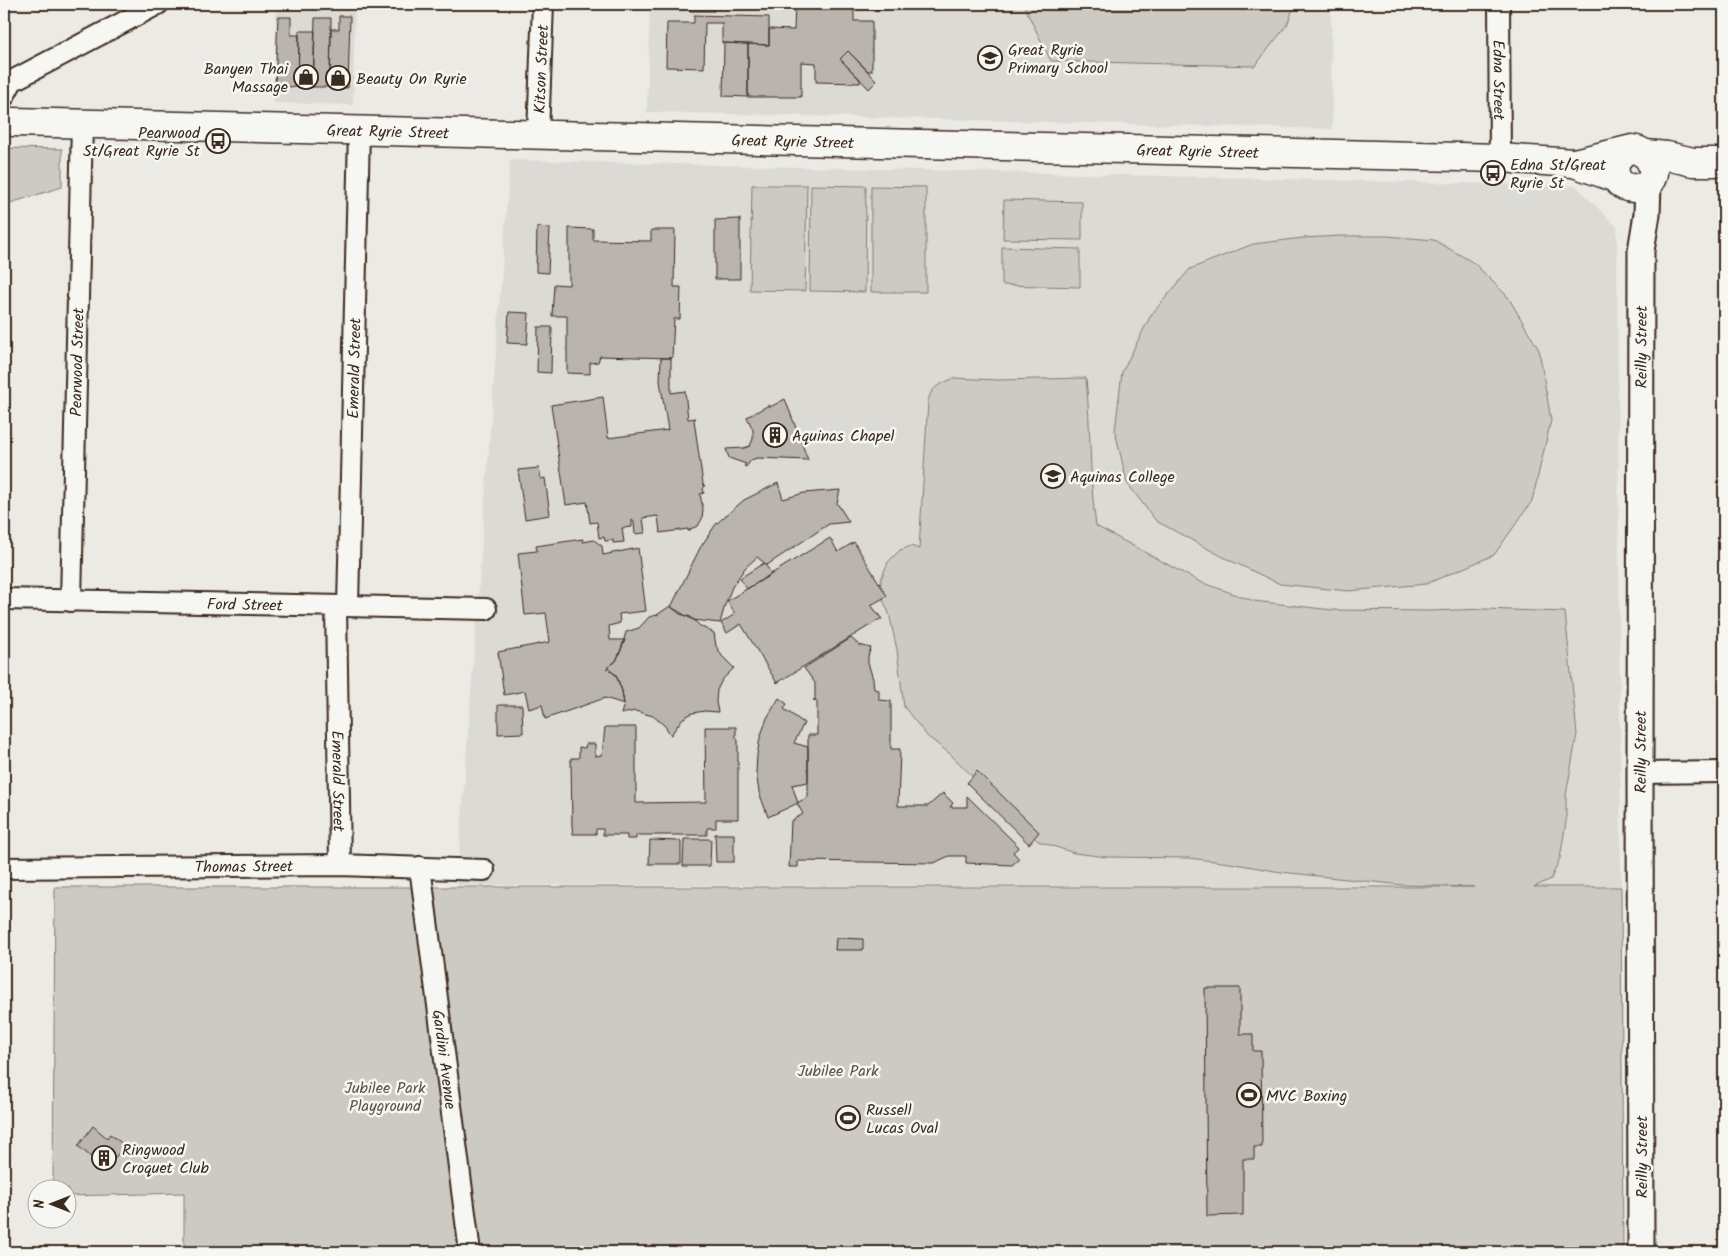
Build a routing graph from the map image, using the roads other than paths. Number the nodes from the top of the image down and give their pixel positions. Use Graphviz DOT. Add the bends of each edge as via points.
graph roads {
  1 [pos="158,4"];
  2 [pos="543,4"];
  3 [pos="1499,4"];
  4 [pos="4,96"];
  5 [pos="7,120"];
  6 [pos="82,124"];
  7 [pos="359,131"];
  8 [pos="538,134"];
  9 [pos="1500,158"];
  10 [pos="1724,162"];
  11 [pos="1574,163"];
  12 [pos="1643,167"];
  13 [pos="1619,180"];
  14 [pos="1641,251"];
  15 [pos="4,599"];
  16 [pos="71,601"];
  17 [pos="342,606"];
  18 [pos="486,608"];
  19 [pos="1724,772"];
  20 [pos="1640,773"];
  21 [pos="340,865"];
  22 [pos="420,867"];
  23 [pos="4,868"];
  24 [pos="484,870"];
  25 [pos="470,1252"];
  26 [pos="1641,1252"];
  1 -- 4 [label="street" via="12,81"];
  2 -- 8 [label="street, Kitson Street"];
  3 -- 9 [label="street, Edna Street"];
  5 -- 6 [label="main road, Great Ryrie Street"];
  6 -- 7 [label="main road, Great Ryrie Street"];
  6 -- 16 [label="street, Pearwood Street"];
  7 -- 8 [label="main road, Great Ryrie Street"];
  7 -- 17 [label="street, Emerald Street"];
  8 -- 9 [label="main road, Great Ryrie Street"];
  9 -- 11 [label="main road, Great Ryrie Street"];
  10 -- 12 [label="main road, Great Ryrie Street" via="1693,162 1667,156"];
  11 -- 12 [label="main road, Great Ryrie Street"];
  11 -- 13 [label="main road, Great Ryrie Street"];
  12 -- 13 [label="main road" via="1619,155 1614,167"];
  12 -- 14 [label="street, Reilly Street" via="1648,214"];
  13 -- 14 [label="street, Reilly Street" via="1634,218"];
  14 -- 20 [label="street, Reilly Street"];
  15 -- 16 [label="street, Ford Street"];
  16 -- 17 [label="street, Ford Street"];
  17 -- 18 [label="street, Ford Street"];
  17 -- 21 [label="street, Emerald Street"];
  19 -- 20 [label="street"];
  20 -- 26 [label="street, Reilly Street"];
  21 -- 22 [label="street, Thomas Street"];
  21 -- 23 [label="street, Thomas Street"];
  22 -- 24 [label="street, Thomas Street"];
  22 -- 25 [label="street, Gardini Avenue"];
}
